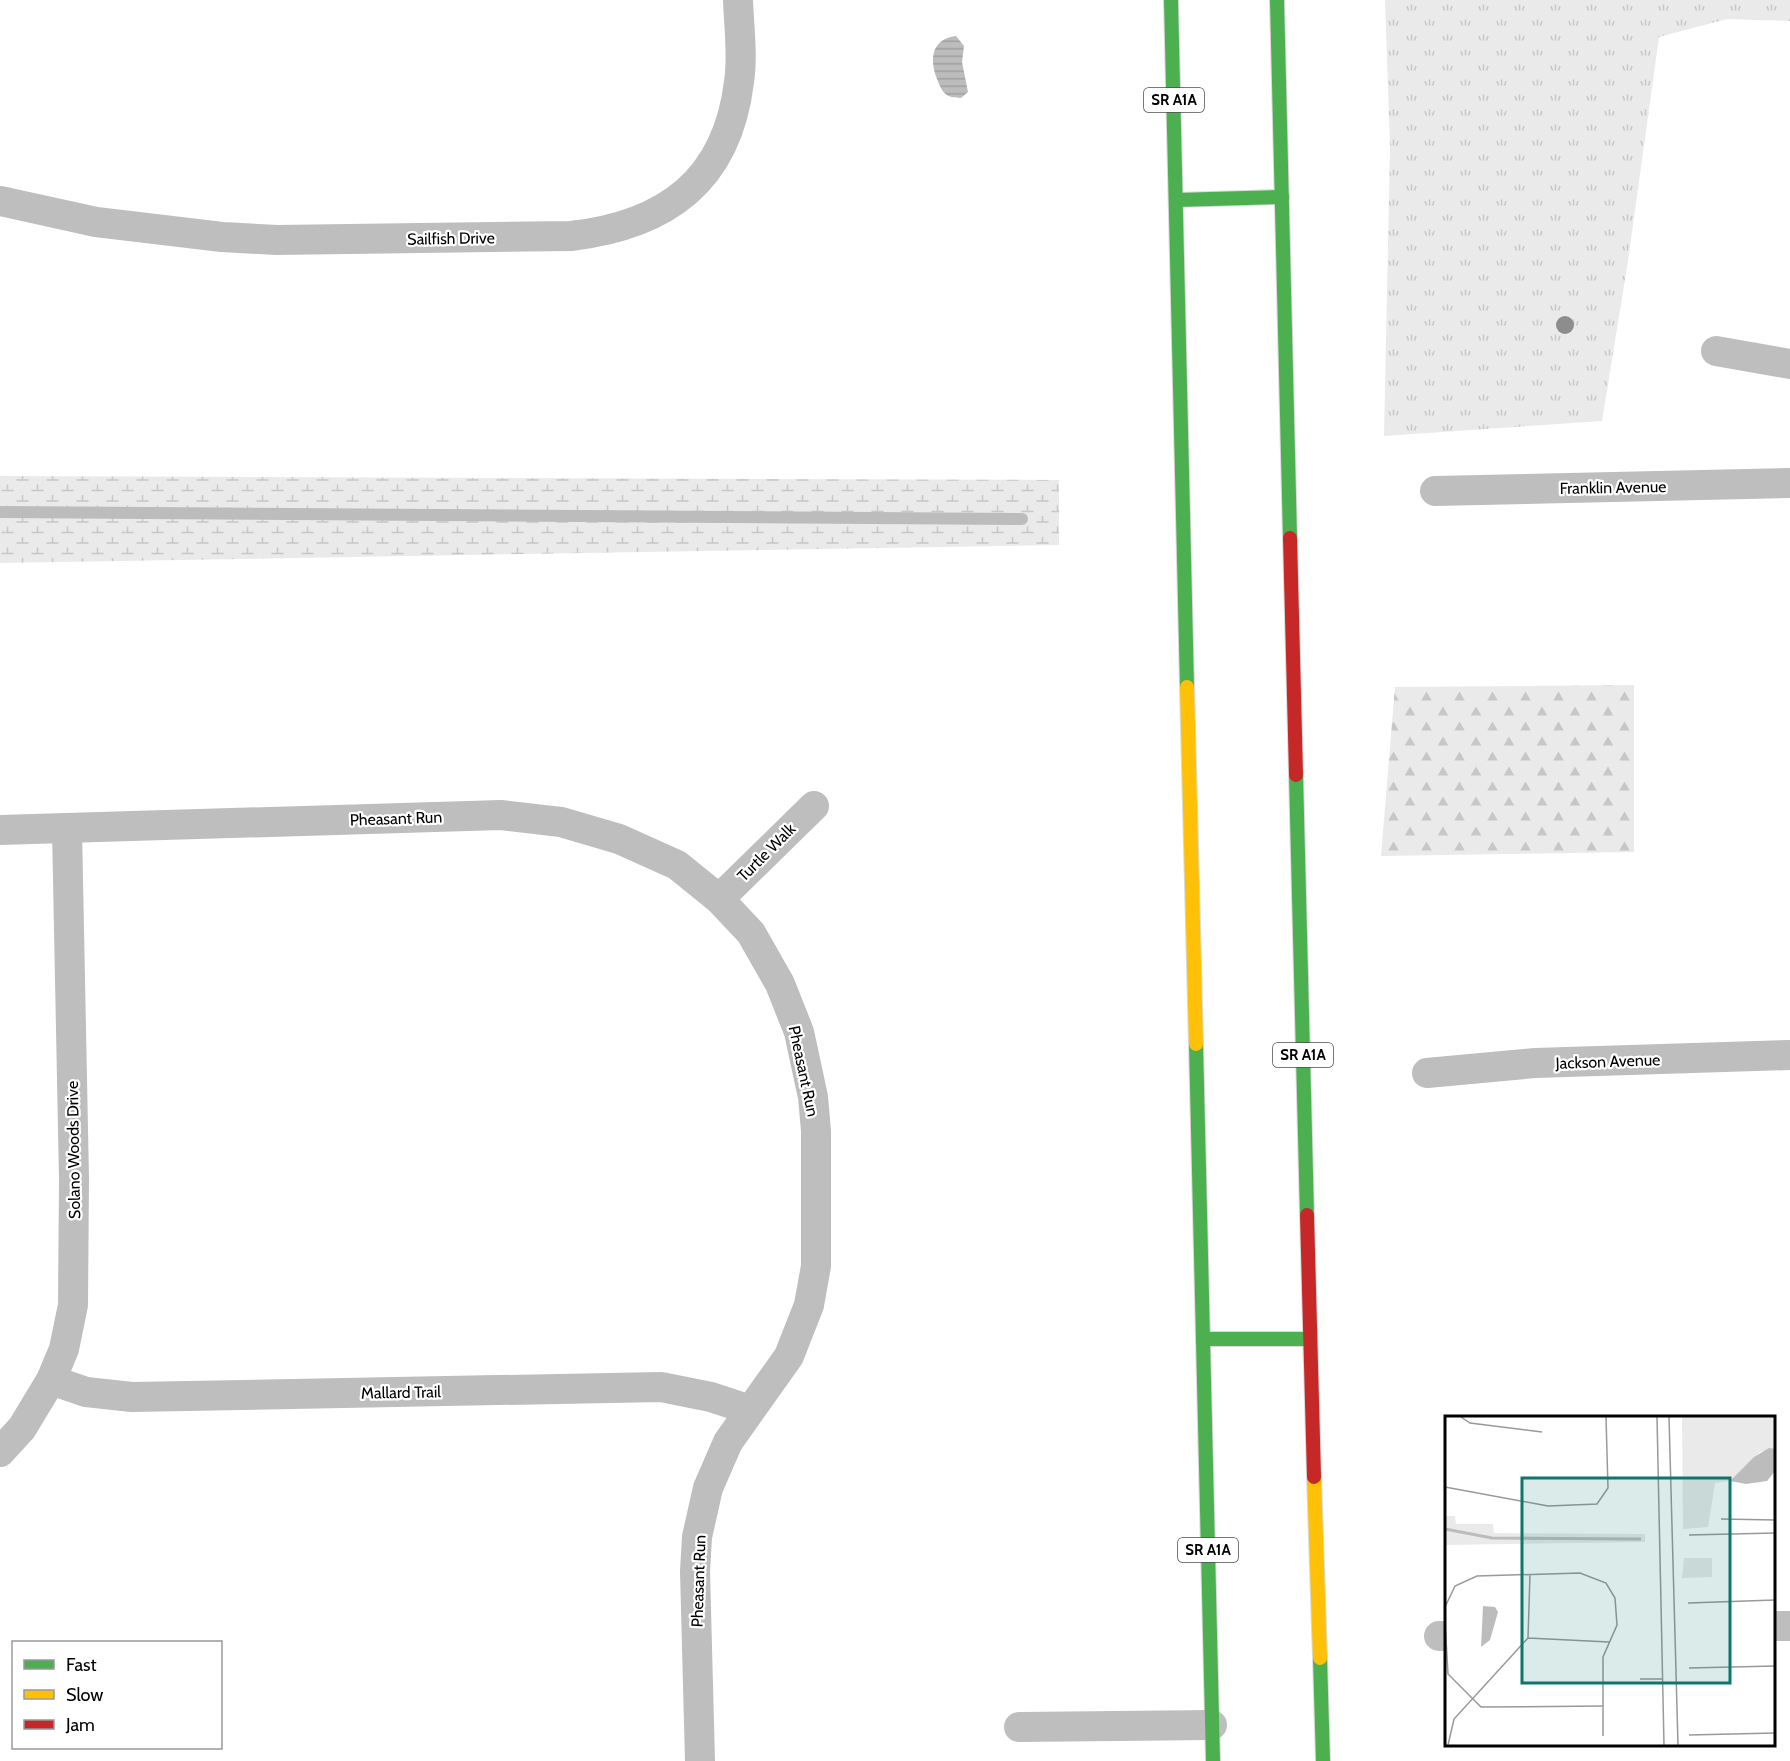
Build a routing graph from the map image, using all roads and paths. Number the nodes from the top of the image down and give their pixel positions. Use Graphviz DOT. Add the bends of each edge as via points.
graph roads {
  1 [pos="738,0"];
  2 [pos="1171,0"];
  3 [pos="1277,0"];
  4 [pos="1282,197"];
  5 [pos="1176,200"];
  6 [pos="0,201"];
  7 [pos="1716,351"];
  8 [pos="1790,364"];
  9 [pos="1790,483"];
  10 [pos="1435,490"];
  11 [pos="814,806"];
  12 [pos="67,829"];
  13 [pos="0,830"];
  14 [pos="719,899"];
  15 [pos="1790,1056"];
  16 [pos="1427,1073"];
  17 [pos="1203,1339"];
  18 [pos="1310,1339"];
  19 [pos="51,1380"];
  20 [pos="750,1410"];
  21 [pos="0,1452"];
  22 [pos="1212,1725"];
  23 [pos="1018,1726"];
  24 [pos="700,1761"];
  25 [pos="1213,1761"];
  26 [pos="1323,1761"];
  1 -- 6 [label="street, Sailfish Drive" via="740,80 733,119 717,156 700,179 676,200 649,218 603,233 277,240 96,222"];
  2 -- 5 [label="main road, SR A1A"];
  3 -- 4 [label="main road, SR A1A"];
  4 -- 5 [label="main road"];
  4 -- 18 [label="main road, SR A1A"];
  5 -- 17 [label="main road, SR A1A"];
  7 -- 8 [label="street"];
  9 -- 10 [label="street, Franklin Avenue"];
  11 -- 14 [label="street, Turtle Walk"];
  12 -- 13 [label="street, Pheasant Run"];
  12 -- 14 [label="street, Pheasant Run" via="501,815 561,822 619,839 677,865"];
  12 -- 19 [label="street, Solano Woods Drive" via="75,1179 73,1305 64,1349"];
  14 -- 20 [label="street, Pheasant Run" via="751,933 780,984 799,1032 816,1131 816,1266 809,1305 789,1356"];
  15 -- 16 [label="street, Jackson Avenue" via="1536,1063"];
  17 -- 18 [label="main road"];
  17 -- 22 [label="main road, SR A1A"];
  18 -- 26 [label="main road, SR A1A"];
  19 -- 20 [label="street, Mallard Trail" via="86,1392 132,1397 661,1387"];
  19 -- 21 [label="street, Solano Woods Drive" via="22,1428"];
  20 -- 24 [label="street, Pheasant Run" via="728,1442 708,1488 697,1537"];
  22 -- 23 [label="street"];
  22 -- 25 [label="main road, SR A1A"];
}
